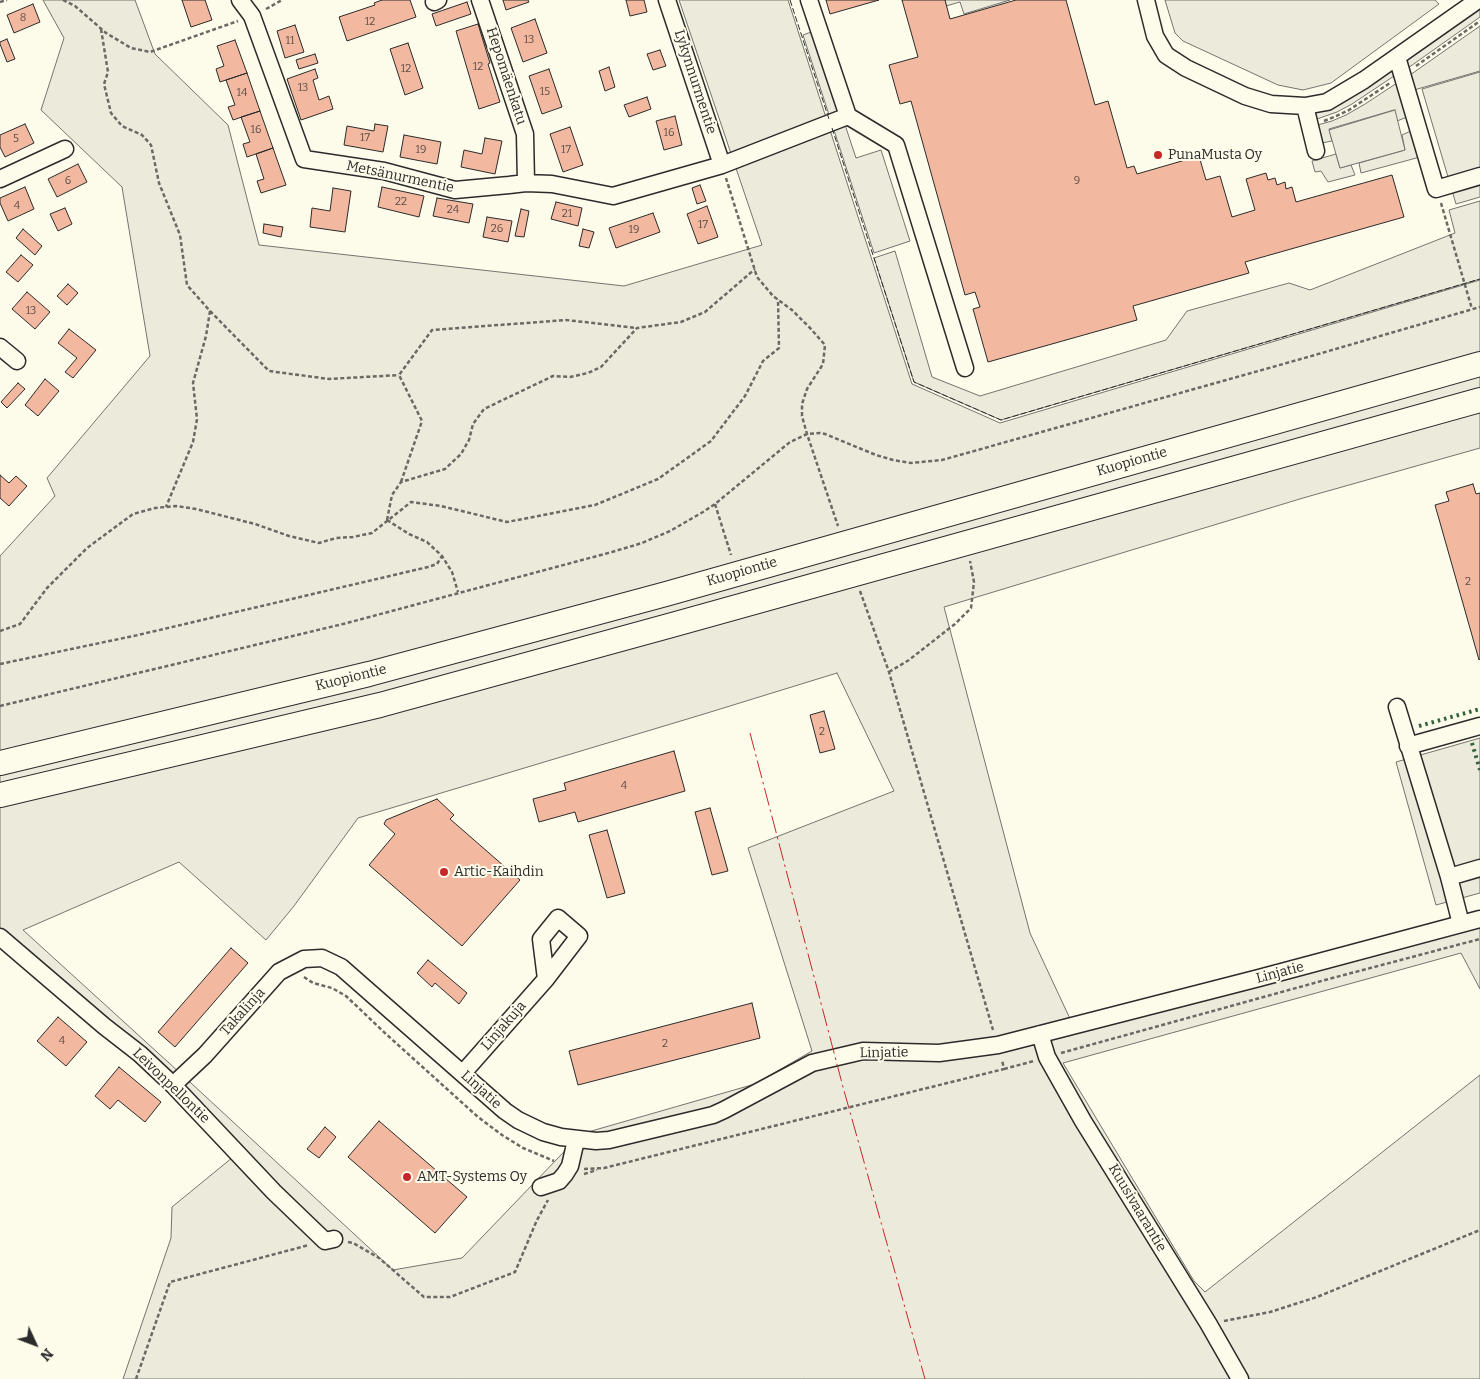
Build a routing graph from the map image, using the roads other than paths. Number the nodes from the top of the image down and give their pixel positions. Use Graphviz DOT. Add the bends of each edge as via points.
graph roads {
  1 [pos="240,0"];
  2 [pos="480,0"];
  3 [pos="667,0"];
  4 [pos="809,0"];
  5 [pos="1146,0"];
  6 [pos="1478,0"];
  7 [pos="1459,5"];
  8 [pos="1397,57"];
  9 [pos="1304,106"];
  10 [pos="848,116"];
  11 [pos="65,149"];
  12 [pos="1316,151"];
  13 [pos="722,165"];
  14 [pos="1480,176"];
  15 [pos="0,179"];
  16 [pos="526,183"];
  17 [pos="0,346"];
  18 [pos="17,361"];
  19 [pos="1480,364"];
  20 [pos="965,368"];
  21 [pos="1480,400"];
  22 [pos="1397,707"];
  23 [pos="1480,726"];
  24 [pos="1408,746"];
  25 [pos="0,763"];
  26 [pos="0,795"];
  27 [pos="1480,868"];
  28 [pos="1449,877"];
  29 [pos="1480,919"];
  30 [pos="1461,924"];
  31 [pos="0,938"];
  32 [pos="322,958"];
  33 [pos="546,979"];
  34 [pos="1040,1034"];
  35 [pos="463,1073"];
  36 [pos="173,1085"];
  37 [pos="576,1140"];
  38 [pos="541,1187"];
  39 [pos="329,1240"];
  40 [pos="1240,1379"];
  1 -- 16 [label="street, Metsänurmentie" via="252,16 304,159 384,172 455,190"];
  2 -- 16 [label="street, Hepomäenkatu" via="525,134"];
  3 -- 13 [label="street, Lykynnurmentie"];
  4 -- 10 [label="street"];
  5 -- 9 [label="street" via="1155,36 1166,55 1245,96 1271,104"];
  6 -- 7 [label="street"];
  7 -- 8 [label="street"];
  8 -- 9 [label="street" via="1327,102"];
  8 -- 14 [label="street" via="1436,188"];
  9 -- 12 [label="street"];
  10 -- 13 [label="street, Metsänurmentie"];
  10 -- 20 [label="street" via="896,145"];
  11 -- 15 [label="street"];
  13 -- 16 [label="street, Metsänurmentie" via="613,196 552,184"];
  17 -- 18 [label="street"];
  19 -- 25 [label="highway, Kuopiontie" via="389,669"];
  21 -- 26 [label="highway" via="380,705"];
  22 -- 24 [label="street"];
  23 -- 24 [label="street"];
  24 -- 28 [label="street"];
  27 -- 28 [label="street"];
  28 -- 30 [label="street"];
  29 -- 30 [label="street, Linjatie"];
  30 -- 34 [label="street, Linjatie"];
  31 -- 36 [label="street, Leivonpellontie"];
  32 -- 35 [label="street, Linjatie" via="341,967"];
  32 -- 36 [label="street, Takalinja" via="304,959 279,972 205,1056"];
  33 -- 35 [label="street, Linjakuja"];
  34 -- 37 [label="street, Linjatie" via="998,1045 939,1053 863,1051 812,1063 712,1115 608,1140"];
  34 -- 40 [label="street, Kuusivaarantie" via="1047,1057 1083,1121"];
  35 -- 37 [label="street, Linjatie" via="518,1120 543,1132"];
  36 -- 39 [label="street, Leivonpellontie" via="274,1192"];
  37 -- 38 [label="street" via="565,1174 559,1181"];
}
